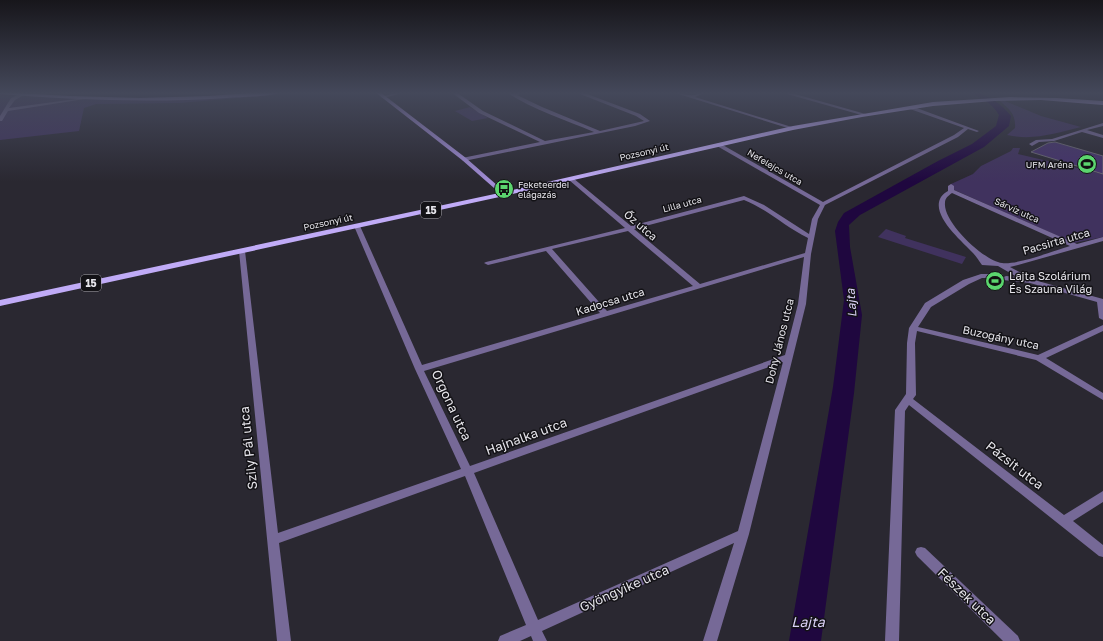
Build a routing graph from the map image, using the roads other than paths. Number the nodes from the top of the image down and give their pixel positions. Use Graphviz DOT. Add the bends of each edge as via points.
graph roads {
  1 [pos="416,122"];
  2 [pos="501,122"];
  3 [pos="575,122"];
  4 [pos="647,122"];
  5 [pos="772,122"];
  6 [pos="828,122"];
  7 [pos="950,122"];
  8 [pos="1103,124"];
  9 [pos="793,128"];
  10 [pos="967,128"];
  11 [pos="977,131"];
  12 [pos="1084,131"];
  13 [pos="600,132"];
  14 [pos="1103,137"];
  15 [pos="545,143"];
  16 [pos="1032,144"];
  17 [pos="719,145"];
  18 [pos="464,159"];
  19 [pos="572,179"];
  20 [pos="504,194"];
  21 [pos="823,204"];
  22 [pos="357,226"];
  23 [pos="631,228"];
  24 [pos="812,238"];
  25 [pos="1103,239"];
  26 [pos="1075,246"];
  27 [pos="548,249"];
  28 [pos="242,251"];
  29 [pos="976,252"];
  30 [pos="808,254"];
  31 [pos="488,263"];
  32 [pos="992,263"];
  33 [pos="1014,269"];
  34 [pos="983,270"];
  35 [pos="1006,278"];
  36 [pos="1030,281"];
  37 [pos="698,286"];
  38 [pos="1102,301"];
  39 [pos="0,303"];
  40 [pos="605,314"];
  41 [pos="1103,318"];
  42 [pos="913,328"];
  43 [pos="1103,328"];
  44 [pos="788,357"];
  45 [pos="1039,358"];
  46 [pos="419,369"];
  47 [pos="1103,397"];
  48 [pos="909,400"];
  49 [pos="468,472"];
  50 [pos="1103,496"];
  51 [pos="1064,521"];
  52 [pos="743,534"];
  53 [pos="273,540"];
  54 [pos="921,552"];
  55 [pos="1103,552"];
  56 [pos="535,628"];
  57 [pos="284,641"];
  58 [pos="504,641"];
  59 [pos="540,641"];
  60 [pos="710,641"];
  61 [pos="892,641"];
  62 [pos="1013,641"];
  1 -- 18 [label="main road"];
  2 -- 15 [label="street"];
  3 -- 13 [label="street"];
  4 -- 13 [label="street"];
  5 -- 9 [label="street"];
  6 -- 9 [label="main road, Pozsonyi út / 15"];
  7 -- 10 [label="street"];
  8 -- 12 [label="street"];
  9 -- 17 [label="main road, Pozsonyi út / 15"];
  10 -- 11 [label="street"];
  10 -- 21 [label="street"];
  12 -- 14 [label="street"];
  12 -- 16 [label="street"];
  13 -- 15 [label="street"];
  15 -- 18 [label="street"];
  17 -- 19 [label="main road, Pozsonyi út / 15"];
  17 -- 21 [label="street, Nefelejcs utca"];
  18 -- 20 [label="main road"];
  19 -- 20 [label="main road, Pozsonyi út / 15"];
  19 -- 23 [label="street, Őz utca"];
  20 -- 22 [label="main road, Pozsonyi út / 15"];
  21 -- 24 [label="street, Dohy János utca" via="815,219"];
  22 -- 28 [label="main road, Pozsonyi út / 15"];
  22 -- 46 [label="street, Orgona utca"];
  23 -- 24 [label="street, Lilla utca" via="744,198 754,201 802,234"];
  23 -- 27 [label="street, Lilla utca"];
  23 -- 37 [label="street, Őz utca"];
  24 -- 30 [label="street, Dohy János utca"];
  25 -- 26 [label="street, Pacsirta utca"];
  26 -- 29 [label="street, Sárvíz utca" via="951,189 943,198 941,208 955,230"];
  26 -- 33 [label="street, Pacsirta utca"];
  27 -- 31 [label="street, Lilla utca"];
  27 -- 40 [label="street"];
  28 -- 39 [label="main road, 15"];
  28 -- 53 [label="street, Szily Pál utca"];
  29 -- 32 [label="street"];
  29 -- 34 [label="street"];
  30 -- 37 [label="street, Kadocsa utca"];
  30 -- 44 [label="street, Dohy János utca" via="802,304"];
  32 -- 33 [label="street"];
  32 -- 34 [label="street"];
  33 -- 35 [label="street, Pacsirta utca" via="1013,276"];
  33 -- 36 [label="street"];
  34 -- 35 [label="street" via="993,276"];
  34 -- 42 [label="street" via="928,305"];
  35 -- 36 [label="street"];
  36 -- 38 [label="street"];
  37 -- 40 [label="street, Kadocsa utca"];
  38 -- 41 [label="street"];
  40 -- 46 [label="street, Kadocsa utca"];
  42 -- 45 [label="street, Buzogány utca"];
  42 -- 48 [label="street" via="912,395"];
  43 -- 45 [label="street, Buzogány utca"];
  44 -- 49 [label="street, Hajnalka utca"];
  44 -- 52 [label="street, Dohy János utca"];
  45 -- 47 [label="street"];
  46 -- 49 [label="street, Orgona utca"];
  48 -- 51 [label="street, Pázsit utca"];
  48 -- 61 [label="street" via="900,410"];
  49 -- 53 [label="street, Hajnalka utca"];
  49 -- 56 [label="street, Orgona utca"];
  50 -- 51 [label="street"];
  51 -- 55 [label="street, Pázsit utca"];
  52 -- 56 [label="street, Gyöngyike utca"];
  52 -- 60 [label="street, Dohy János utca"];
  53 -- 57 [label="street, Szily Pál utca"];
  54 -- 62 [label="street, Fészek utca"];
  56 -- 58 [label="street, Gyöngyike utca"];
  56 -- 59 [label="street, Orgona utca"];
}
